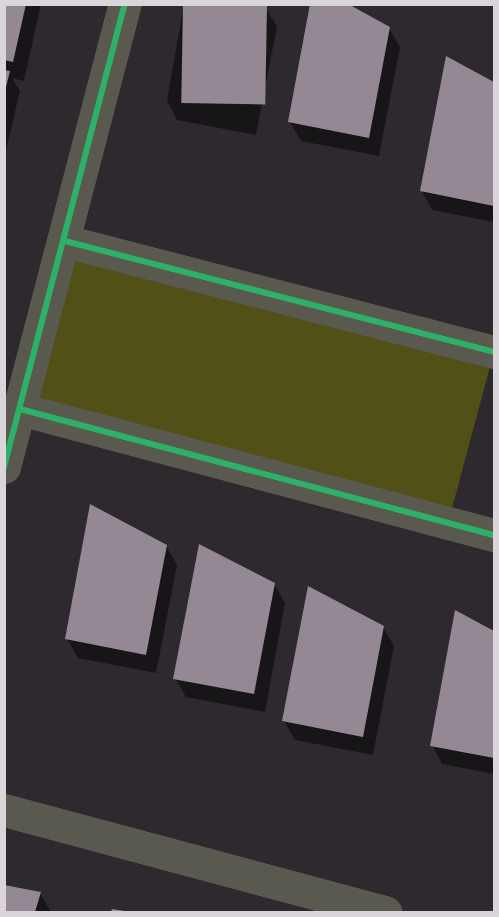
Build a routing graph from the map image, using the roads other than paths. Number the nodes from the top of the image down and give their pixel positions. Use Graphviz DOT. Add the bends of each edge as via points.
graph roads {
  1 [pos="124,4"];
  2 [pos="65,241"];
  3 [pos="495,352"];
  4 [pos="20,409"];
  5 [pos="4,467"];
  6 [pos="495,535"];
  7 [pos="4,810"];
  8 [pos="386,912"];
  1 -- 2 [label="street"];
  2 -- 3 [label="street"];
  2 -- 4 [label="street"];
  4 -- 5 [label="street"];
  4 -- 6 [label="street"];
  7 -- 8 [label="street"];
}
